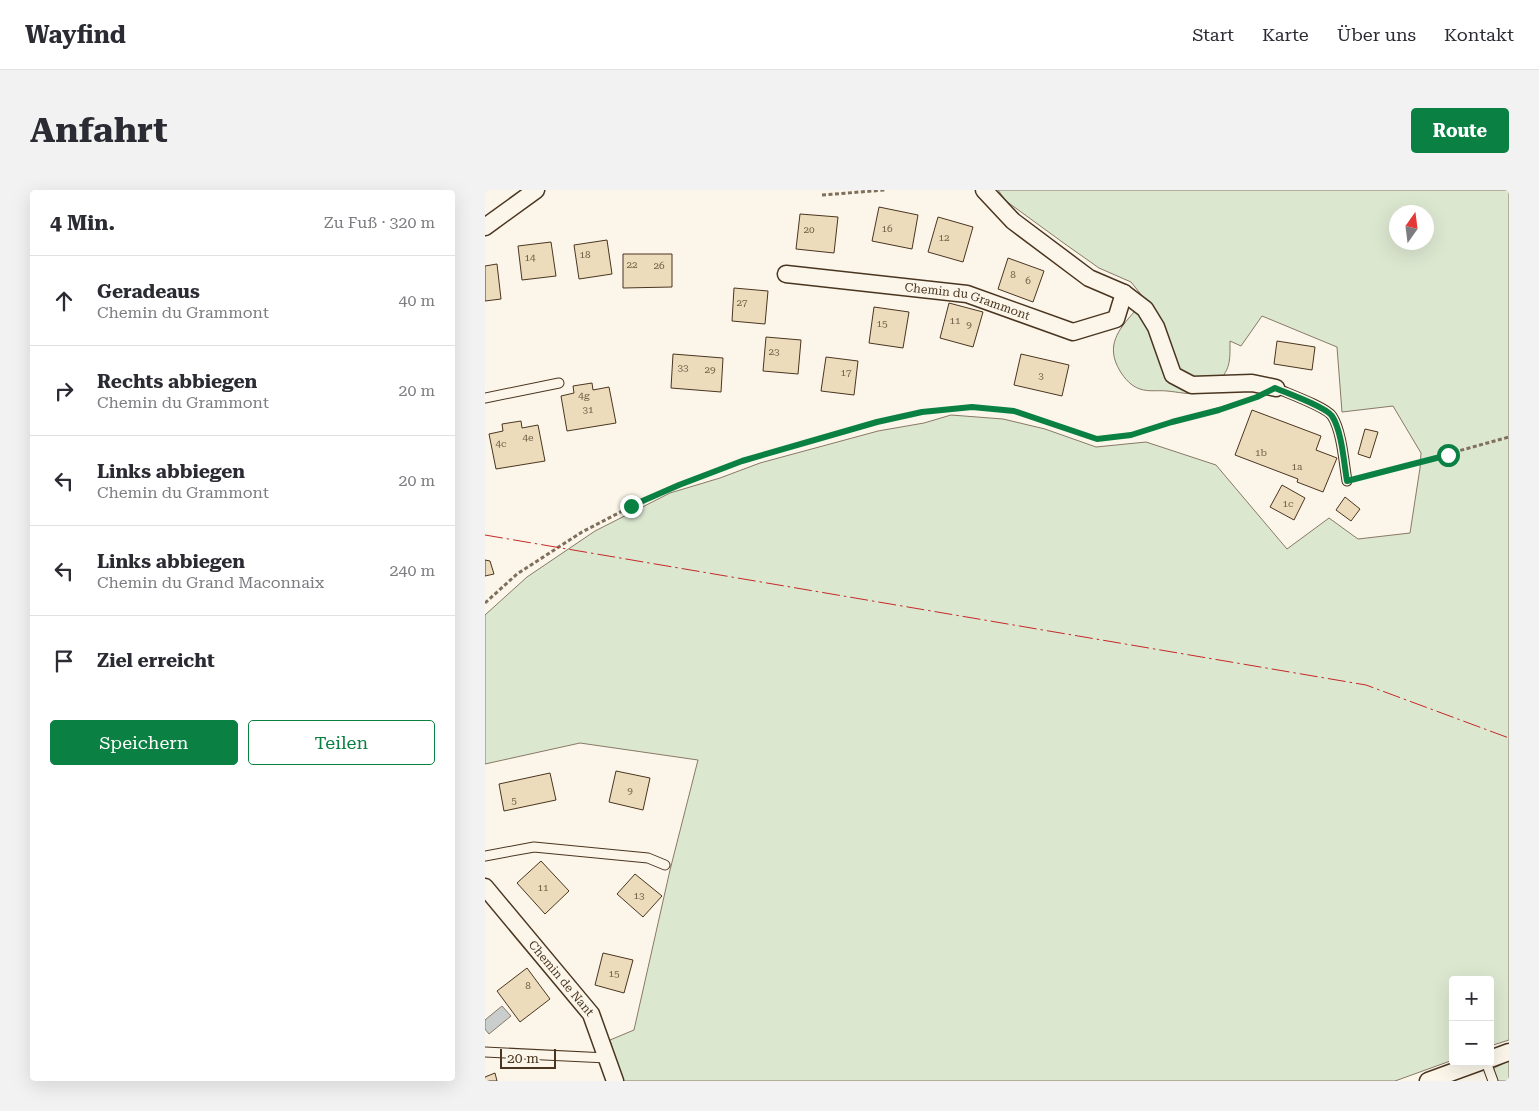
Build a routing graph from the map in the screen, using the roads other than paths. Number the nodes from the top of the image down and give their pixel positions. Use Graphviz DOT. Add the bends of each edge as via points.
graph roads {
  1 [pos="536,190"];
  2 [pos="984,190"];
  3 [pos="485,227"];
  4 [pos="787,274"];
  5 [pos="1123,293"];
  6 [pos="559,383"];
  7 [pos="1275,388"];
  8 [pos="485,398"];
  9 [pos="1347,481"];
  10 [pos="485,856"];
  11 [pos="665,865"];
  12 [pos="485,887"];
  13 [pos="485,1052"];
  14 [pos="1509,1052"];
  15 [pos="1494,1058"];
  16 [pos="1469,1066"];
  17 [pos="1487,1066"];
  18 [pos="610,1074"];
  19 [pos="1428,1081"];
  20 [pos="1493,1081"];
  1 -- 3 [label="street"];
  2 -- 5 [label="street" via="1013,221 1089,278"];
  4 -- 5 [label="street, Chemin du Grammont" via="967,294 1073,332 1117,319"];
  5 -- 7 [label="street" via="1145,309 1156,327 1173,374 1192,385 1252,383"];
  6 -- 8 [label="lane"];
  7 -- 9 [label="lane" via="1331,415 1340,437"];
  10 -- 11 [label="lane" via="534,847 648,858"];
  12 -- 18 [label="street, Chemin de Nant" via="591,1014"];
  13 -- 18 [label="lane"];
  14 -- 15 [label="street"];
  16 -- 19 [label="street"];
  17 -- 20 [label="lane"];
}
